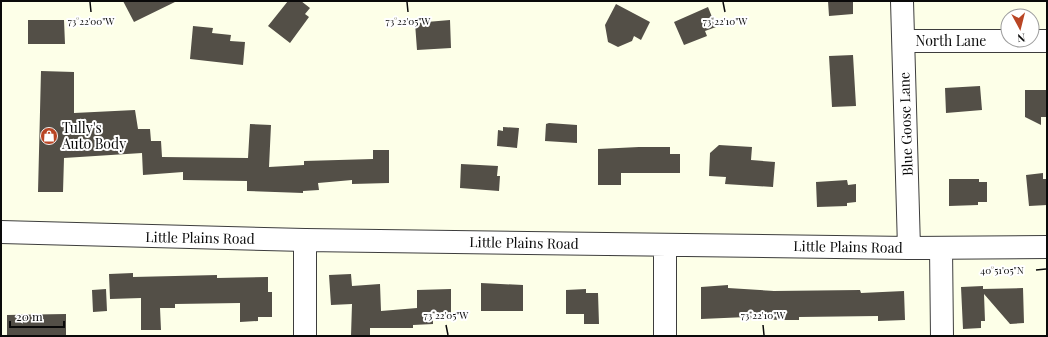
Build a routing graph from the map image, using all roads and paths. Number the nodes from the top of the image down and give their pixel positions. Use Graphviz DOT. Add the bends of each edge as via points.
graph roads {
  1 [pos="902,1"];
  2 [pos="904,41"];
  3 [pos="1047,41"];
  4 [pos="1,232"];
  5 [pos="305,240"];
  6 [pos="665,245"];
  7 [pos="1047,247"];
  8 [pos="909,248"];
  9 [pos="941,248"];
  10 [pos="305,336"];
  11 [pos="666,336"];
  12 [pos="942,336"];
  1 -- 2 [label="street, Blue Goose Lane"];
  2 -- 3 [label="street, North Lane"];
  2 -- 8 [label="street, Blue Goose Lane"];
  4 -- 5 [label="street, Little Plains Road"];
  5 -- 6 [label="street, Little Plains Road"];
  5 -- 10 [label="street"];
  6 -- 8 [label="street, Little Plains Road"];
  6 -- 11 [label="street"];
  7 -- 9 [label="street, Little Plains Road"];
  8 -- 9 [label="street, Little Plains Road"];
  9 -- 12 [label="street"];
}
